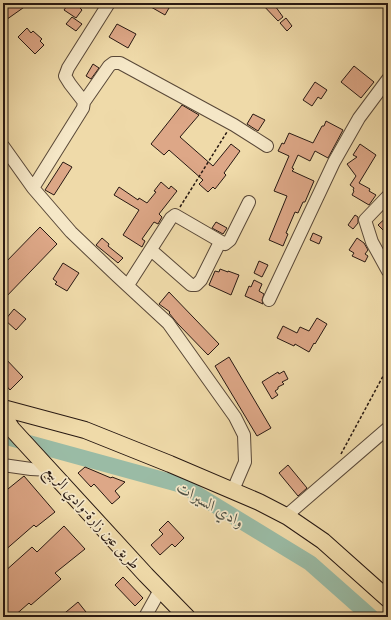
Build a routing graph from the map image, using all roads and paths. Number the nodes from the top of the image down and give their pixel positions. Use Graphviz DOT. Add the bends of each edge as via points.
graph roads {
  1 [pos="109,3"];
  2 [pos="388,79"];
  3 [pos="84,102"];
  4 [pos="232,124"];
  5 [pos="3,146"];
  6 [pos="267,146"];
  7 [pos="33,188"];
  8 [pos="388,196"];
  9 [pos="249,202"];
  10 [pos="175,215"];
  11 [pos="220,242"];
  12 [pos="151,250"];
  13 [pos="388,271"];
  14 [pos="128,285"];
  15 [pos="269,300"];
  16 [pos="388,367"];
  17 [pos="3,408"];
  18 [pos="3,415"];
  19 [pos="388,428"];
  20 [pos="339,459"];
  21 [pos="3,465"];
  22 [pos="50,470"];
  23 [pos="233,490"];
  24 [pos="286,516"];
  25 [pos="160,590"];
  26 [pos="388,599"];
  27 [pos="145,617"];
  28 [pos="187,617"];
  1 -- 3 [label="street" via="65,76"];
  2 -- 15 [label="street" via="359,118 334,162"];
  3 -- 4 [label="street" via="109,66 112,63 120,63"];
  3 -- 7 [label="street"];
  4 -- 6 [label="street"];
  4 -- 10 [label="path"];
  5 -- 7 [label="street"];
  7 -- 14 [label="street" via="71,232"];
  8 -- 13 [label="street" via="365,220 372,242"];
  9 -- 11 [label="street" via="230,240 226,244"];
  10 -- 11 [label="street"];
  10 -- 12 [label="street"];
  11 -- 12 [label="street" via="196,285 191,285"];
  12 -- 14 [label="street"];
  14 -- 23 [label="street" via="168,323 235,417 244,436 245,462"];
  16 -- 20 [label="path"];
  17 -- 23 [label="main road" via="85,430"];
  18 -- 22 [label="main road, طريق عين زارة-وادي الربيع" via="12,429"];
  19 -- 24 [label="street"];
  21 -- 22 [label="street"];
  22 -- 25 [label="main road, طريق عين زارة-وادي الربيع"];
  23 -- 24 [label="main road"];
  24 -- 26 [label="main road" via="323,541"];
  25 -- 27 [label="street"];
  25 -- 28 [label="main road, طريق عين زارة-وادي الربيع"];
}
